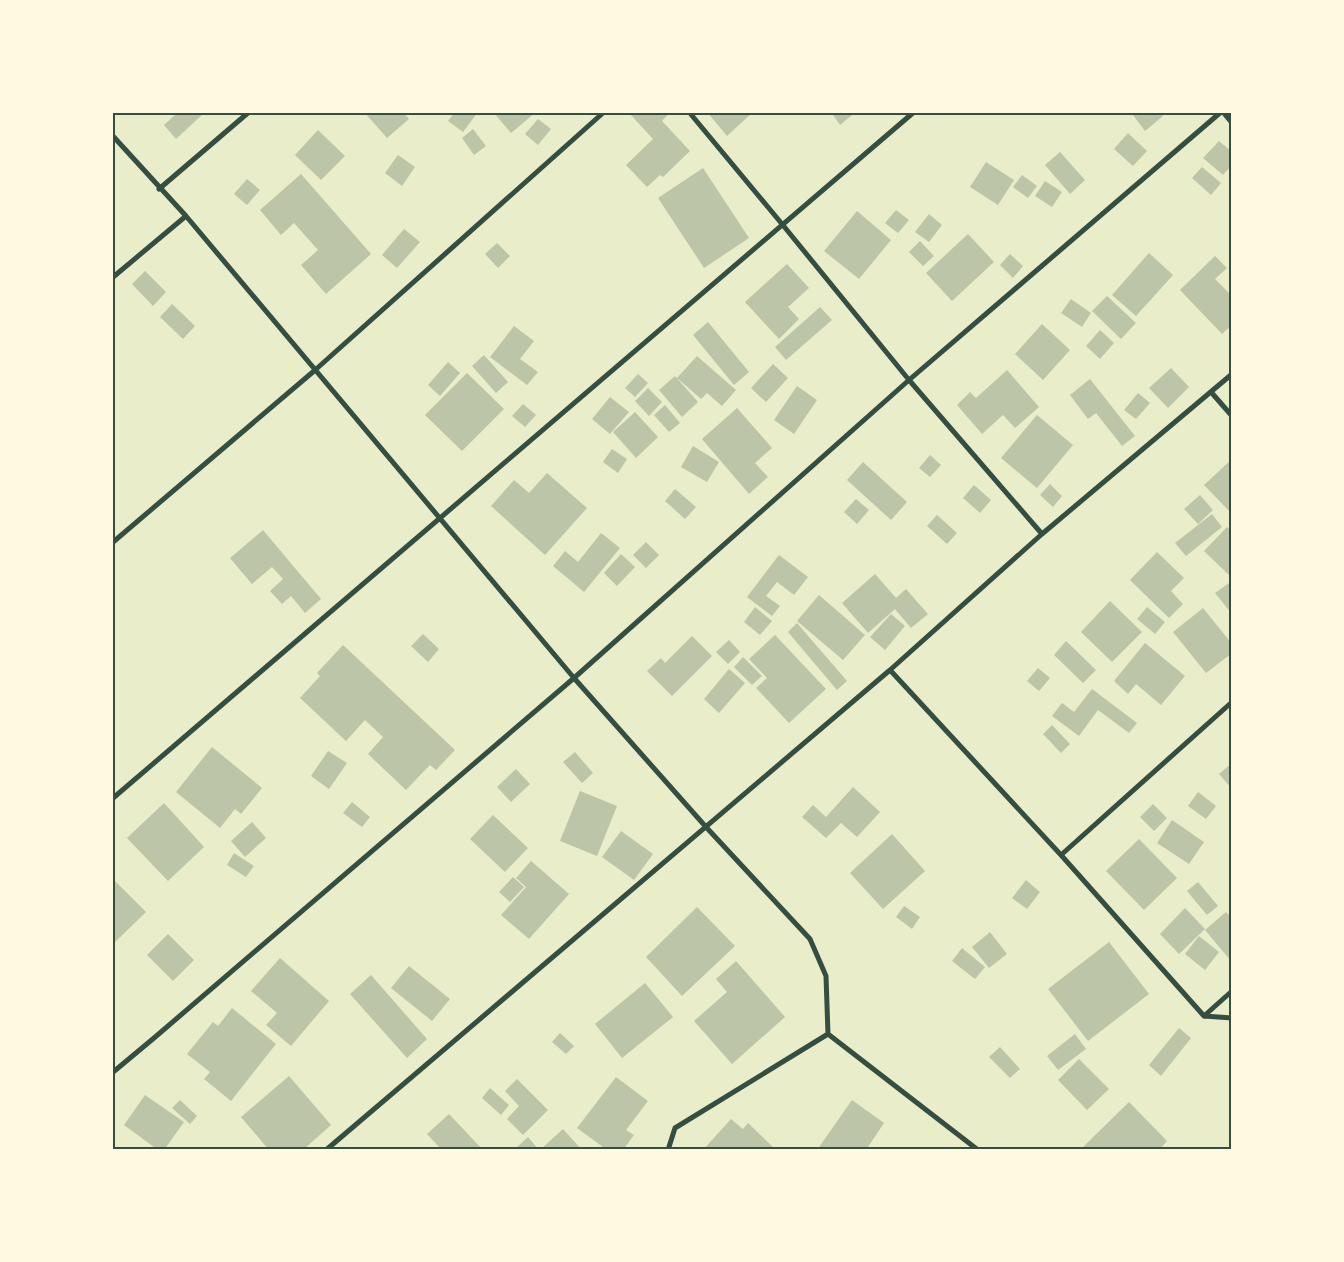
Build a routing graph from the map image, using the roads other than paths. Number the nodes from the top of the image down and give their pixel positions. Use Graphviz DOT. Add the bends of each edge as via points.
graph roads {
  1 [pos="249,112"];
  2 [pos="604,112"];
  3 [pos="689,112"];
  4 [pos="914,112"];
  5 [pos="1222,112"];
  6 [pos="1232,123"];
  7 [pos="112,135"];
  8 [pos="159,188"];
  9 [pos="186,216"];
  10 [pos="782,224"];
  11 [pos="112,278"];
  12 [pos="314,371"];
  13 [pos="1232,374"];
  14 [pos="909,380"];
  15 [pos="1211,392"];
  16 [pos="1232,416"];
  17 [pos="441,519"];
  18 [pos="1042,534"];
  19 [pos="112,543"];
  20 [pos="890,670"];
  21 [pos="574,678"];
  22 [pos="1232,702"];
  23 [pos="112,799"];
  24 [pos="706,827"];
  25 [pos="1060,855"];
  26 [pos="1232,991"];
  27 [pos="1204,1016"];
  28 [pos="1232,1018"];
  29 [pos="828,1034"];
  30 [pos="112,1073"];
  31 [pos="326,1150"];
  32 [pos="668,1150"];
  33 [pos="978,1150"];
  1 -- 8 [label="street"];
  2 -- 12 [label="street"];
  3 -- 10 [label="street"];
  4 -- 10 [label="street"];
  5 -- 6 [label="street"];
  5 -- 14 [label="street"];
  7 -- 8 [label="street"];
  8 -- 9 [label="street"];
  9 -- 11 [label="street"];
  9 -- 12 [label="street"];
  10 -- 14 [label="street"];
  10 -- 17 [label="street"];
  12 -- 17 [label="street"];
  12 -- 19 [label="street"];
  13 -- 15 [label="street"];
  14 -- 18 [label="street"];
  14 -- 21 [label="street"];
  15 -- 16 [label="street"];
  15 -- 18 [label="street"];
  17 -- 21 [label="street"];
  17 -- 23 [label="street"];
  18 -- 20 [label="street"];
  20 -- 24 [label="street"];
  20 -- 25 [label="street"];
  21 -- 24 [label="street"];
  21 -- 30 [label="street"];
  22 -- 25 [label="street"];
  24 -- 29 [label="street" via="810,939 826,976"];
  24 -- 31 [label="street"];
  25 -- 27 [label="street"];
  26 -- 27 [label="street"];
  27 -- 28 [label="street"];
  29 -- 32 [label="street" via="675,1128"];
  29 -- 33 [label="street"];
}
